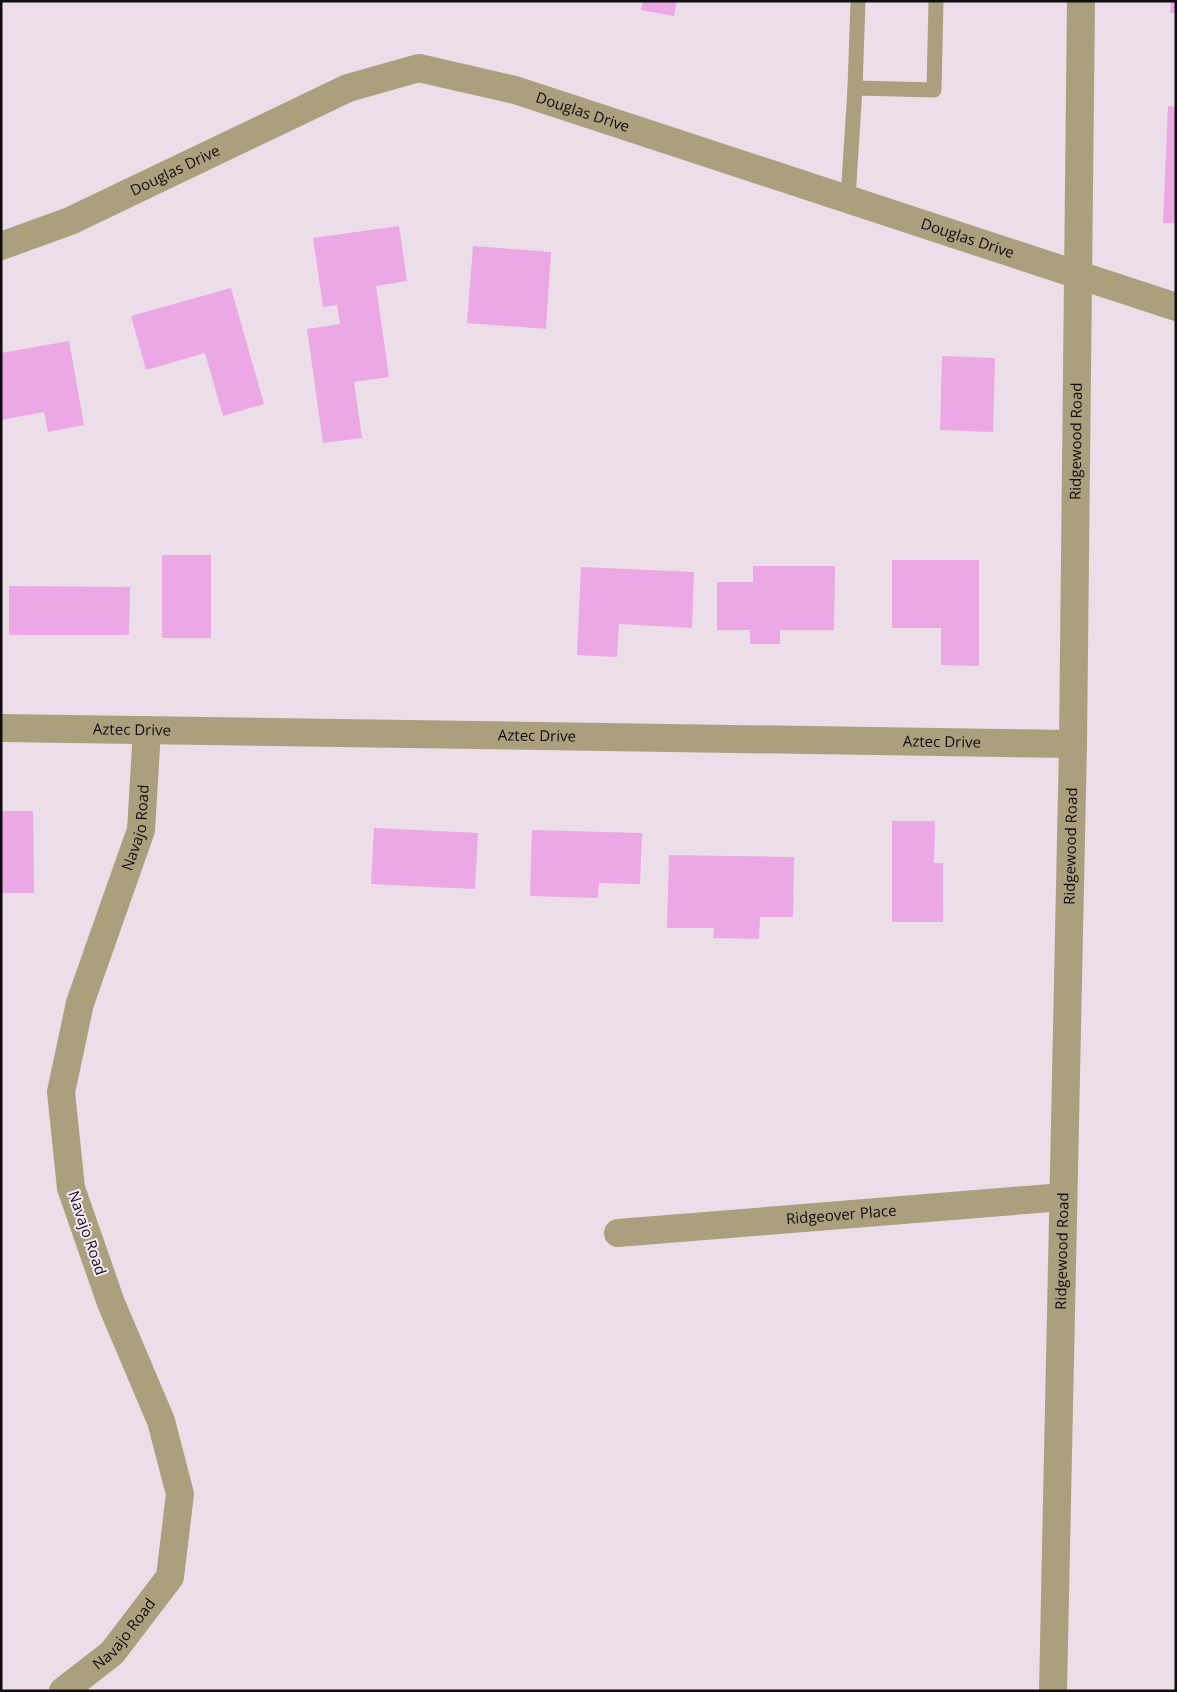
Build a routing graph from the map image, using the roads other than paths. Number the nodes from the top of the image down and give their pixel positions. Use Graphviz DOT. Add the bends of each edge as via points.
graph roads {
  1 [pos="858,1"];
  2 [pos="936,1"];
  3 [pos="1081,1"];
  4 [pos="855,88"];
  5 [pos="848,199"];
  6 [pos="1,246"];
  7 [pos="1078,275"];
  8 [pos="1176,308"];
  9 [pos="1,728"];
  10 [pos="148,730"];
  11 [pos="1073,744"];
  12 [pos="1063,1198"];
  13 [pos="618,1233"];
  14 [pos="63,1691"];
  15 [pos="1052,1691"];
  1 -- 4 [label="lane"];
  2 -- 4 [label="lane" via="934,90"];
  3 -- 7 [label="street, Ridgewood Road"];
  4 -- 5 [label="lane"];
  5 -- 6 [label="street, Douglas Drive" via="515,90 419,68 348,88 70,221"];
  5 -- 7 [label="street, Douglas Drive"];
  7 -- 8 [label="street, Douglas Drive"];
  7 -- 11 [label="street, Ridgewood Road"];
  9 -- 10 [label="street, Aztec Drive"];
  10 -- 11 [label="street, Aztec Drive"];
  10 -- 14 [label="street, Navajo Road" via="141,830 80,1003 61,1092 71,1188 111,1303 161,1421 180,1494 170,1577 112,1653"];
  11 -- 12 [label="street, Ridgewood Road"];
  12 -- 13 [label="street, Ridgeover Place"];
  12 -- 15 [label="street, Ridgewood Road"];
}
